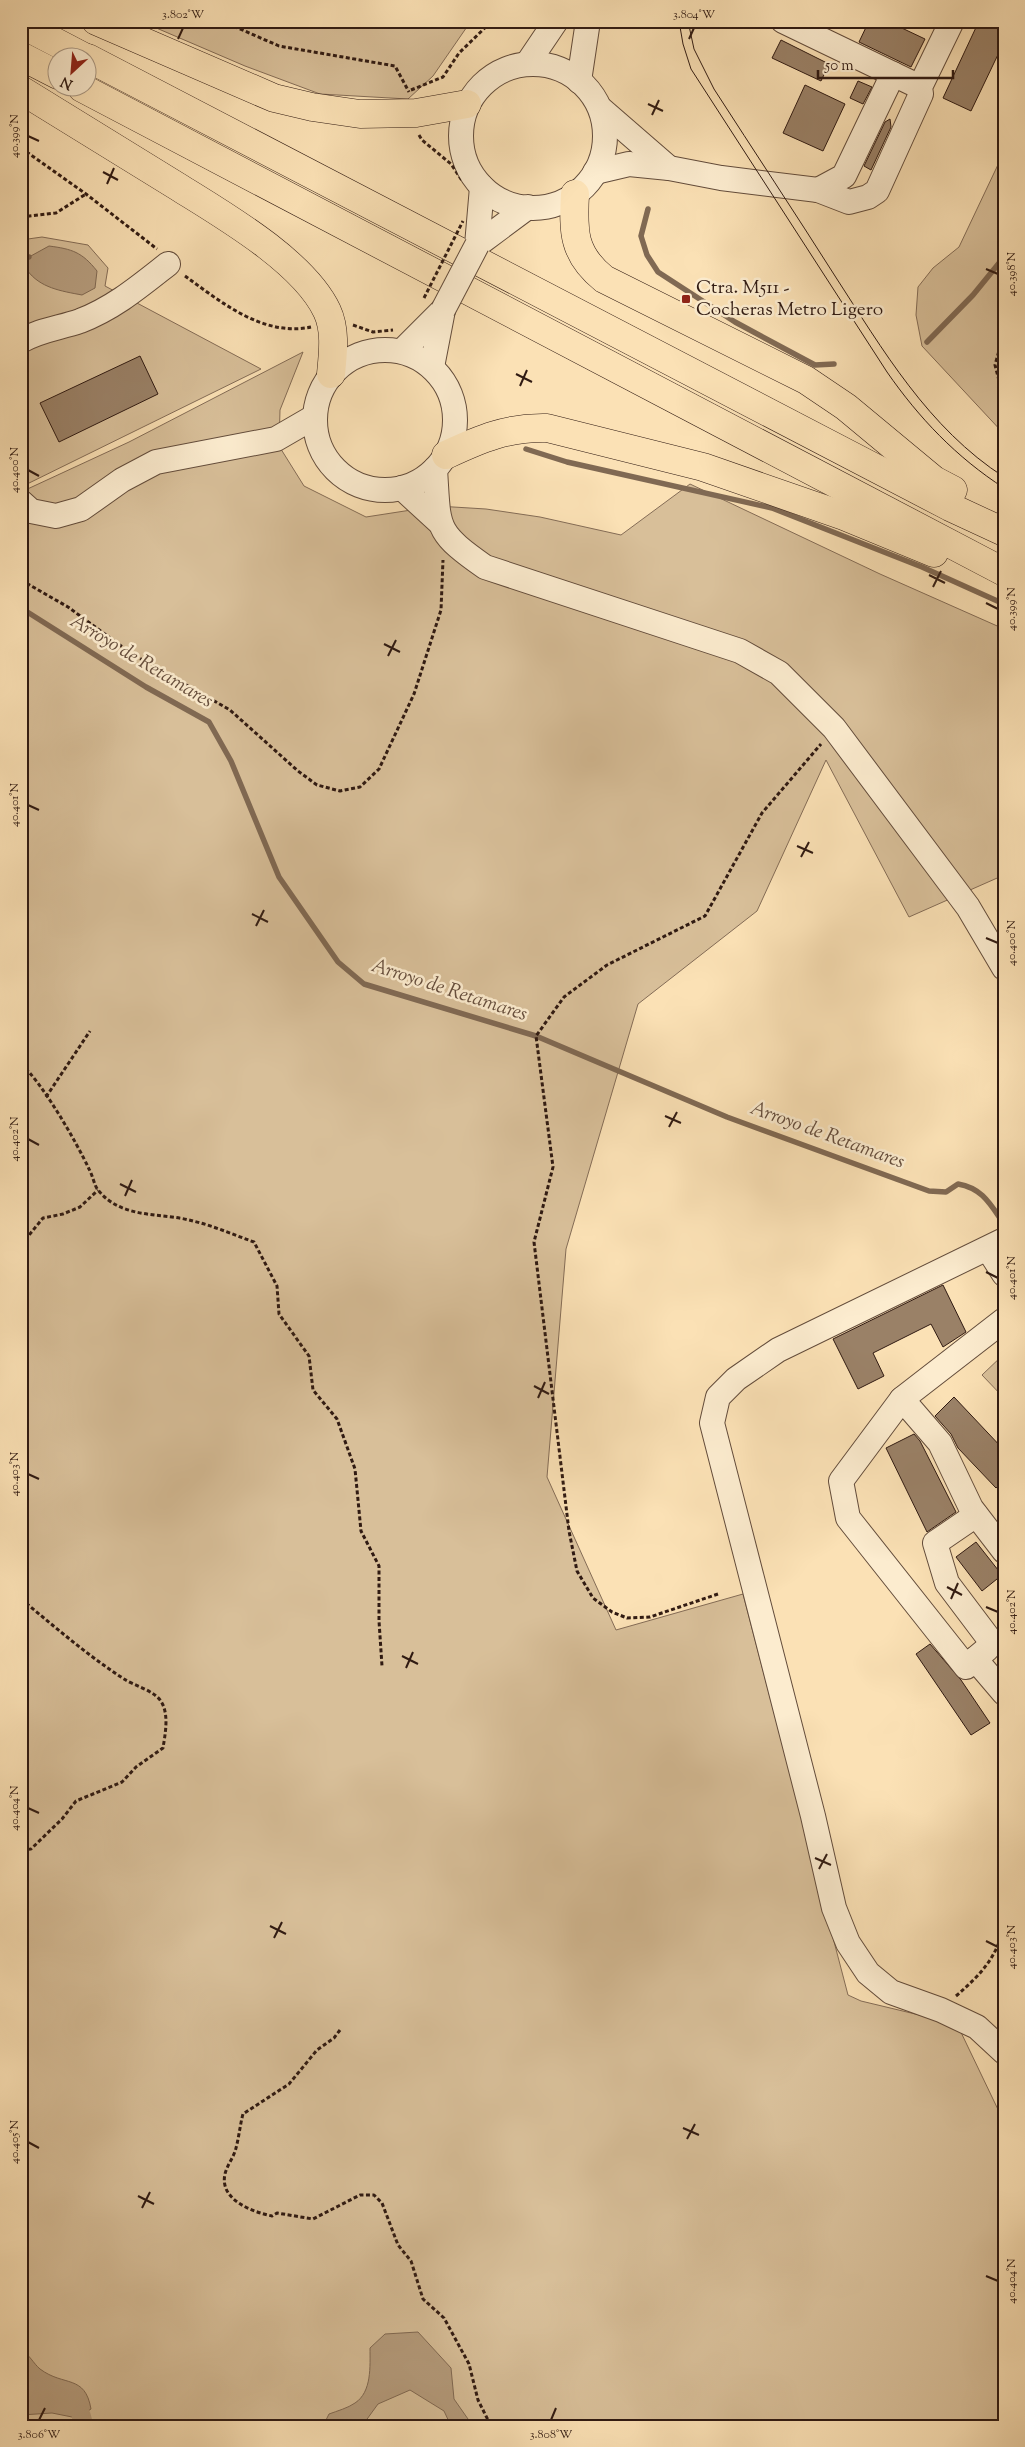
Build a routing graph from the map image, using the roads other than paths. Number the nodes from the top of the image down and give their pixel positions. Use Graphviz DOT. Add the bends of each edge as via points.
graph roads {
  1 [pos="96,21"];
  2 [pos="556,21"];
  3 [pos="588,21"];
  4 [pos="783,21"];
  5 [pos="952,21"];
  6 [pos="21,24"];
  7 [pos="68,48"];
  8 [pos="21,56"];
  9 [pos="98,64"];
  10 [pos="528,64"];
  11 [pos="48,70"];
  12 [pos="893,74"];
  13 [pos="579,81"];
  14 [pos="920,88"];
  15 [pos="21,90"];
  16 [pos="98,96"];
  17 [pos="467,104"];
  18 [pos="601,109"];
  19 [pos="669,168"];
  20 [pos="594,172"];
  21 [pos="474,188"];
  22 [pos="818,190"];
  23 [pos="575,194"];
  24 [pos="528,207"];
  25 [pos="477,245"];
  26 [pos="168,264"];
  27 [pos="443,310"];
  28 [pos="21,341"];
  29 [pos="402,351"];
  30 [pos="432,368"];
  31 [pos="330,374"];
  32 [pos="314,417"];
  33 [pos="276,439"];
  34 [pos="320,450"];
  35 [pos="441,462"];
  36 [pos="402,488"];
  37 [pos="21,502"];
  38 [pos="1004,525"];
  39 [pos="441,527"];
  40 [pos="1004,532"];
  41 [pos="1004,572"];
  42 [pos="1004,585"];
  43 [pos="1004,968"];
  44 [pos="996,1244"];
  45 [pos="1004,1274"];
  46 [pos="1004,1320"];
  47 [pos="902,1399"];
  48 [pos="976,1515"];
  49 [pos="1004,1551"];
  50 [pos="959,1600"];
  51 [pos="931,1623"];
  52 [pos="998,1640"];
  53 [pos="975,1659"];
  54 [pos="1004,1694"];
  55 [pos="1004,2052"];
  1 -- 17 [label="highway" via="274,98 360,114 412,102"];
  2 -- 10 [label="street"];
  3 -- 13 [label="street"];
  4 -- 12 [label="street"];
  5 -- 14 [label="street"];
  6 -- 7 [label="highway"];
  8 -- 11 [label="highway"];
  9 -- 40 [label="highway"];
  10 -- 13 [label="street" via="546,65"];
  10 -- 17 [label="street" via="492,76"];
  12 -- 14 [label="street"];
  12 -- 22 [label="street" via="844,176"];
  13 -- 18 [label="street"];
  14 -- 22 [label="street" via="921,94 877,191 849,202"];
  15 -- 31 [label="highway" via="194,196 262,243 312,289 327,311 333,342"];
  16 -- 41 [label="highway"];
  17 -- 21 [label="street" via="461,126 461,148"];
  18 -- 19 [label="street"];
  18 -- 20 [label="street" via="606,127 602,156"];
  19 -- 20 [label="street" via="629,164"];
  19 -- 22 [label="street"];
  20 -- 23 [label="street"];
  21 -- 24 [label="street" via="511,204"];
  21 -- 25 [label="street"];
  23 -- 24 [label="street" via="560,202"];
  23 -- 38 [label="highway" via="578,247 583,260 604,279 806,380 846,407 934,480 972,500"];
  24 -- 25 [label="street"];
  25 -- 27 [label="street, bridge"];
  26 -- 28 [label="street" via="125,298 81,320 33,334"];
  27 -- 29 [label="street"];
  27 -- 30 [label="street"];
  29 -- 30 [label="street"];
  29 -- 31 [label="street" via="382,349 363,352"];
  30 -- 35 [label="street" via="446,387 454,409 452,441"];
  31 -- 32 [label="street" via="318,394"];
  32 -- 33 [label="street"];
  32 -- 34 [label="street"];
  33 -- 34 [label="street"];
  33 -- 37 [label="street" via="156,462 81,508 56,516 31,511"];
  34 -- 36 [label="street" via="334,469 354,484 370,489"];
  35 -- 36 [label="street" via="425,478"];
  35 -- 39 [label="street"];
  35 -- 42 [label="highway" via="486,436 522,428 547,428 663,456 844,516"];
  36 -- 39 [label="street"];
  39 -- 43 [label="street" via="456,547 485,567 740,651 779,673 834,728 968,907"];
  44 -- 45 [label="street"];
  44 -- 55 [label="street" via="778,1350 736,1379 718,1397 712,1423 834,1908 848,1944 868,1973 891,1992 977,2027"];
  46 -- 47 [label="street"];
  47 -- 48 [label="street" via="940,1443"];
  47 -- 51 [label="street" via="841,1481 848,1518"];
  48 -- 49 [label="street"];
  48 -- 50 [label="street" via="935,1543 947,1583"];
  50 -- 51 [label="street"];
  50 -- 52 [label="street"];
  51 -- 53 [label="street" via="966,1667"];
  52 -- 53 [label="street"];
  53 -- 54 [label="street"];
}
